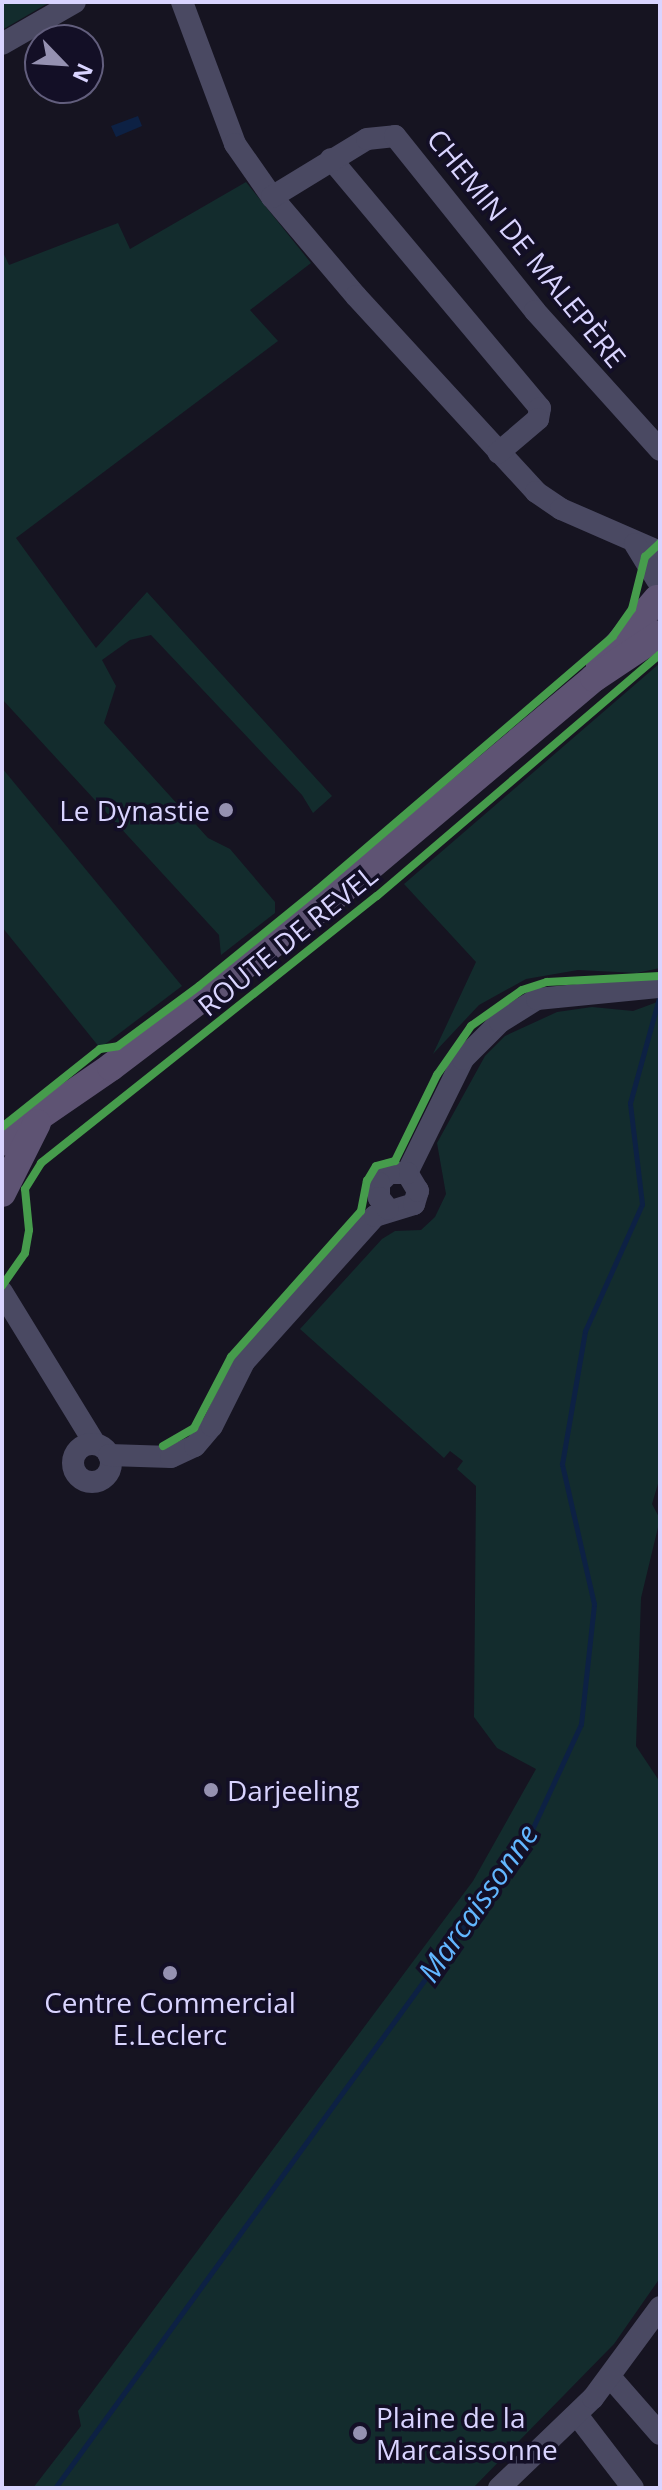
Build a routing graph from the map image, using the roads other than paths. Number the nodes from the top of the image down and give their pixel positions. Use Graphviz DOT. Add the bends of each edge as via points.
graph roads {
  1 [pos="75,2"];
  2 [pos="182,2"];
  3 [pos="2,44"];
  4 [pos="331,159"];
  5 [pos="272,197"];
  6 [pos="660,450"];
  7 [pos="498,453"];
  8 [pos="635,544"];
  9 [pos="660,552"];
  10 [pos="659,588"];
  11 [pos="660,634"];
  12 [pos="594,678"];
  13 [pos="650,988"];
  14 [pos="50,1107"];
  15 [pos="2,1142"];
  16 [pos="2,1193"];
  17 [pos="2,1292"];
  18 [pos="2,1318"];
  19 [pos="94,1449"];
  20 [pos="660,2307"];
  21 [pos="611,2378"];
  22 [pos="577,2415"];
  23 [pos="656,2423"];
  24 [pos="499,2488"];
  25 [pos="633,2488"];
  1 -- 3 [label="street"];
  2 -- 5 [label="street" via="235,144"];
  4 -- 5 [label="street, CHEMIN DE MALEPÈRE"];
  4 -- 6 [label="street, CHEMIN DE MALEPÈRE" via="378,134 404,143 535,311"];
  4 -- 7 [label="street" via="540,408 538,419"];
  5 -- 7 [label="street"];
  7 -- 8 [label="street" via="561,509"];
  8 -- 9 [label="street"];
  8 -- 10 [label="street"];
  10 -- 12 [label="main road, ROUTE DE REVEL" via="604,657"];
  11 -- 12 [label="main road, ROUTE DE REVEL"];
  12 -- 14 [label="main road, ROUTE DE REVEL" via="328,902"];
  13 -- 19 [label="street" via="537,999 483,1035 463,1059 407,1173 417,1184 414,1204 375,1216 244,1362 212,1426 195,1446 171,1457"];
  14 -- 15 [label="main road, ROUTE DE REVEL"];
  14 -- 16 [label="main road, ROUTE DE REVEL" via="23,1144"];
  17 -- 19 [label="street"];
  18 -- 19 [label="street"];
  20 -- 21 [label="street"];
  21 -- 22 [label="street"];
  21 -- 23 [label="street"];
  22 -- 24 [label="street"];
  22 -- 25 [label="street"];
}
